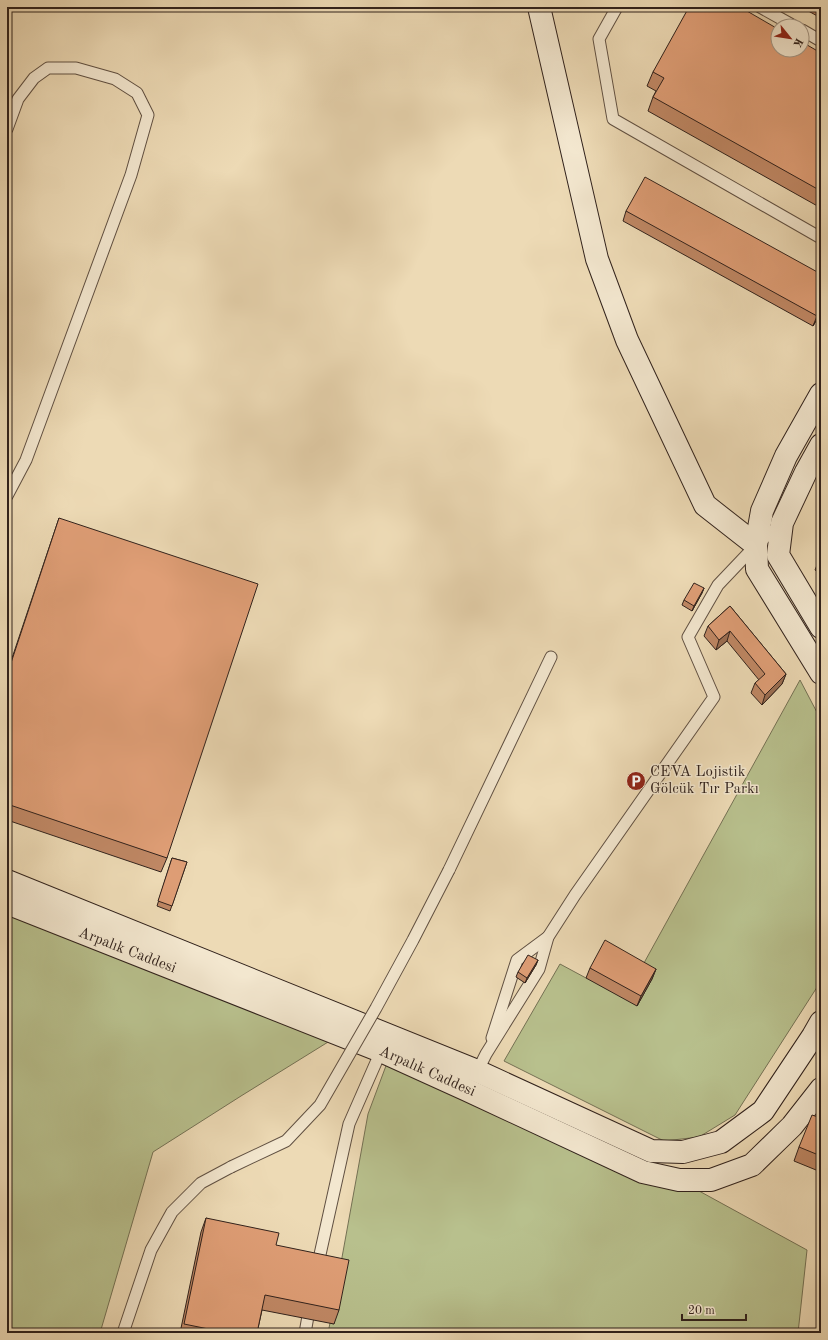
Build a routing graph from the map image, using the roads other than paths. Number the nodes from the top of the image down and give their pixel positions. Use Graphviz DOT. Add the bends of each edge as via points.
graph roads {
  1 [pos="539,7"];
  2 [pos="617,7"];
  3 [pos="760,7"];
  4 [pos="780,18"];
  5 [pos="810,35"];
  6 [pos="821,41"];
  7 [pos="7,129"];
  8 [pos="821,238"];
  9 [pos="821,394"];
  10 [pos="821,445"];
  11 [pos="7,496"];
  12 [pos="782,523"];
  13 [pos="756,545"];
  14 [pos="821,627"];
  15 [pos="551,657"];
  16 [pos="821,673"];
  17 [pos="7,881"];
  18 [pos="7,903"];
  19 [pos="548,937"];
  20 [pos="821,1022"];
  21 [pos="381,1051"];
  22 [pos="477,1072"];
  23 [pos="821,1089"];
  24 [pos="316,1276"];
  25 [pos="312,1298"];
  26 [pos="123,1333"];
  27 [pos="305,1333"];
  1 -- 13 [label="main road" via="597,260 627,340 705,505"];
  2 -- 8 [label="lane" via="599,39 613,120"];
  3 -- 4 [label="lane"];
  5 -- 6 [label="lane"];
  7 -- 11 [label="lane" via="18,99 34,78 48,68 76,68 115,79 137,93 148,115 126,190 26,460"];
  9 -- 13 [label="main road" via="786,456 768,497 762,511"];
  10 -- 12 [label="main road"];
  12 -- 13 [label="lane"];
  12 -- 14 [label="main road" via="778,555"];
  13 -- 16 [label="main road" via="757,569"];
  13 -- 19 [label="lane" via="718,586 688,638 714,697"];
  15 -- 26 [label="lane, bridge" via="413,940 320,1105 286,1141 201,1183 172,1212 151,1250"];
  17 -- 22 [label="main road"];
  18 -- 21 [label="main road, Arpalık Caddesi"];
  19 -- 22 [label="lane" via="539,969"];
  19 -- 22 [label="lane" via="517,960"];
  20 -- 22 [label="main road" via="763,1111 720,1142 683,1152 651,1151"];
  21 -- 22 [label="main road, Arpalık Caddesi"];
  21 -- 24 [label="lane" via="349,1124"];
  22 -- 23 [label="main road, Arpalık Caddesi" via="643,1172 679,1180 711,1180 752,1165 792,1126"];
  25 -- 27 [label="lane"];
}
